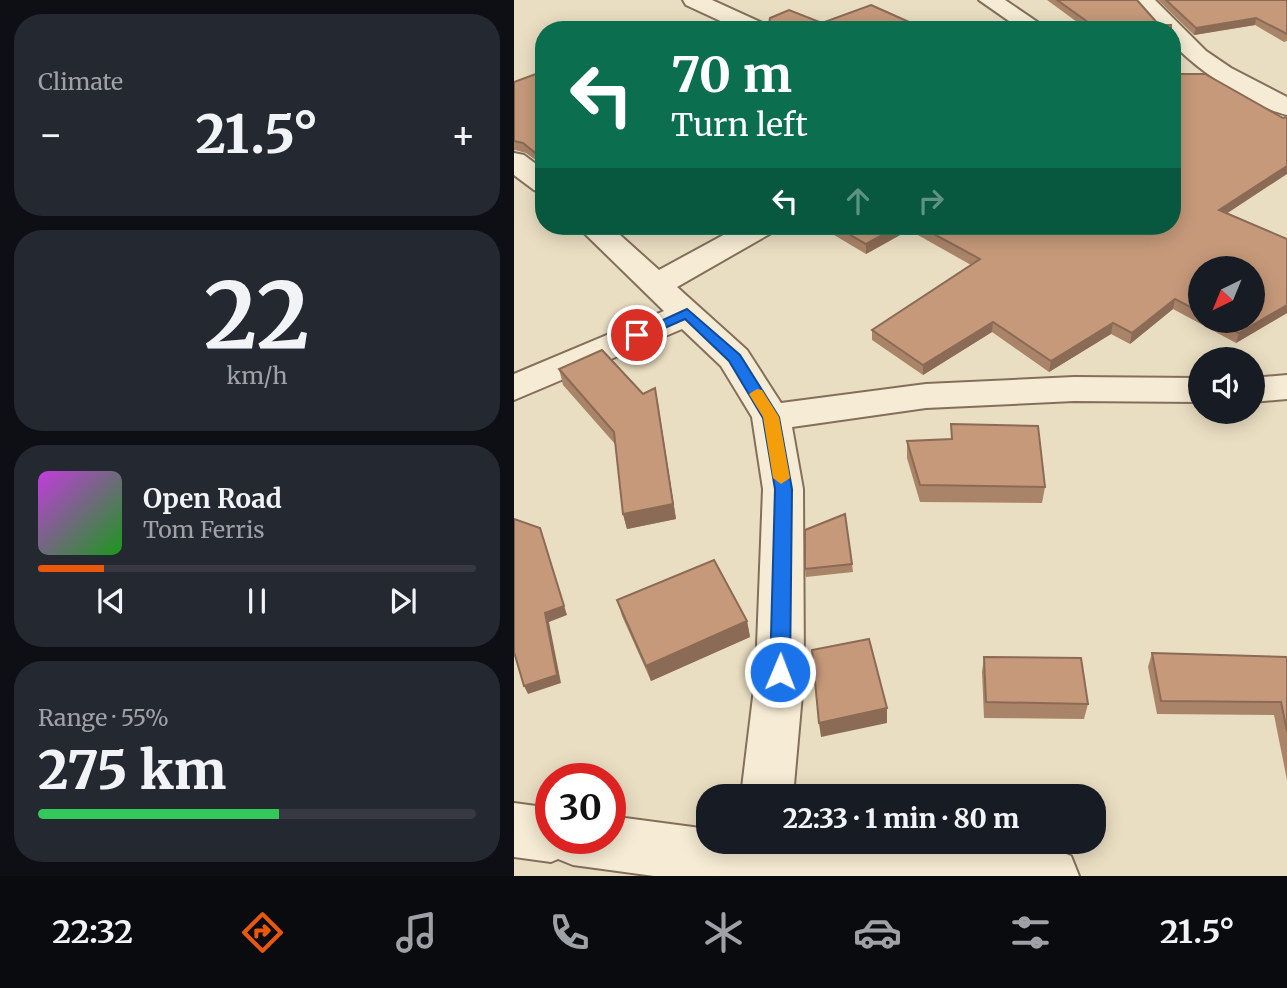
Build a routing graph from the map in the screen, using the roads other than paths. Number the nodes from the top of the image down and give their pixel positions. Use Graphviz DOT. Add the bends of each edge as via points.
graph roads {
  1 [pos="694,0"];
  2 [pos="989,0"];
  3 [pos="1143,0"];
  4 [pos="740,21"];
  5 [pos="1023,21"];
  6 [pos="1164,21"];
  7 [pos="1181,39"];
  8 [pos="1222,73"];
  9 [pos="1185,74"];
  10 [pos="1286,107"];
  11 [pos="514,160"];
  12 [pos="535,177"];
  13 [pos="602,235"];
  14 [pos="746,235"];
  15 [pos="658,284"];
  16 [pos="687,313"];
  17 [pos="1286,387"];
  18 [pos="514,388"];
  19 [pos="1265,389"];
  20 [pos="1188,390"];
  21 [pos="771,417"];
  22 [pos="768,784"];
  23 [pos="514,830"];
  24 [pos="535,833"];
  25 [pos="626,842"];
  26 [pos="696,847"];
  27 [pos="785,854"];
  28 [pos="1051,876"];
  1 -- 4 [label="street"];
  2 -- 5 [label="street"];
  3 -- 6 [label="street"];
  7 -- 8 [label="street"];
  8 -- 9 [label="street"];
  8 -- 10 [label="street"];
  11 -- 12 [label="street"];
  13 -- 15 [label="street"];
  14 -- 15 [label="street"];
  15 -- 16 [label="street"];
  16 -- 18 [label="street"];
  16 -- 21 [label="street" via="734,358"];
  17 -- 19 [label="street"];
  20 -- 21 [label="street" via="1074,389 926,396"];
  21 -- 22 [label="street" via="783,489 780,672"];
  23 -- 24 [label="street"];
  25 -- 26 [label="street"];
  27 -- 28 [label="street"];
}
